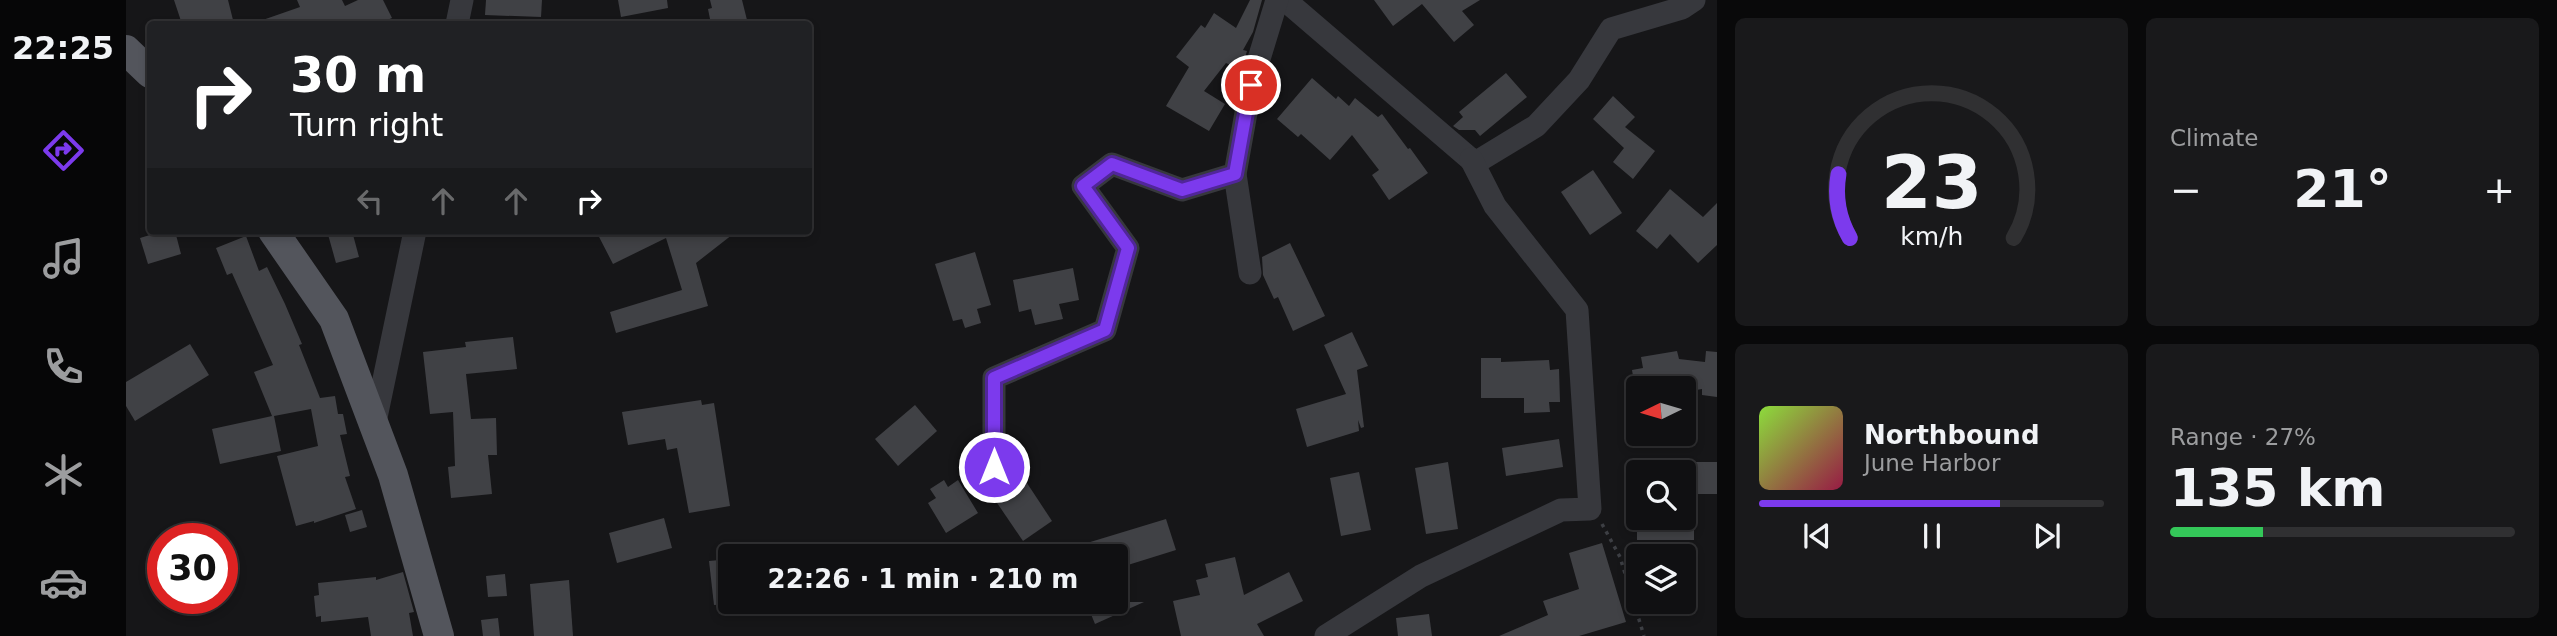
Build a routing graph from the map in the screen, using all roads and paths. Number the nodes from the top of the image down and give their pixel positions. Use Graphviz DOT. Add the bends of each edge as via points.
graph roads {
  1 [pos="463,0"];
  2 [pos="1277,0"];
  3 [pos="1285,0"];
  4 [pos="1694,0"];
  5 [pos="458,21"];
  6 [pos="126,50"];
  7 [pos="147,70"];
  8 [pos="1471,159"];
  9 [pos="1235,174"];
  10 [pos="276,235"];
  11 [pos="414,235"];
  12 [pos="1250,272"];
  13 [pos="374,427"];
  14 [pos="994,467"];
  15 [pos="1590,509"];
  16 [pos="439,636"];
  17 [pos="1326,636"];
  18 [pos="1644,636"];
  1 -- 5 [label="street"];
  2 -- 9 [label="street" via="1251,85"];
  3 -- 8 [label="street"];
  4 -- 8 [label="street" via="1682,8 1611,29 1579,80 1536,126 1475,163"];
  6 -- 7 [label="main road"];
  8 -- 15 [label="street" via="1495,206 1577,310"];
  9 -- 12 [label="street"];
  9 -- 14 [label="street" via="1182,190 1112,164 1083,186 1128,248 1105,330 994,378"];
  10 -- 13 [label="main road" via="334,319"];
  11 -- 13 [label="street"];
  13 -- 16 [label="main road" via="393,475"];
  15 -- 17 [label="street" via="1561,510 1421,576"];
  15 -- 18 [label="path" via="1619,557"];
}
